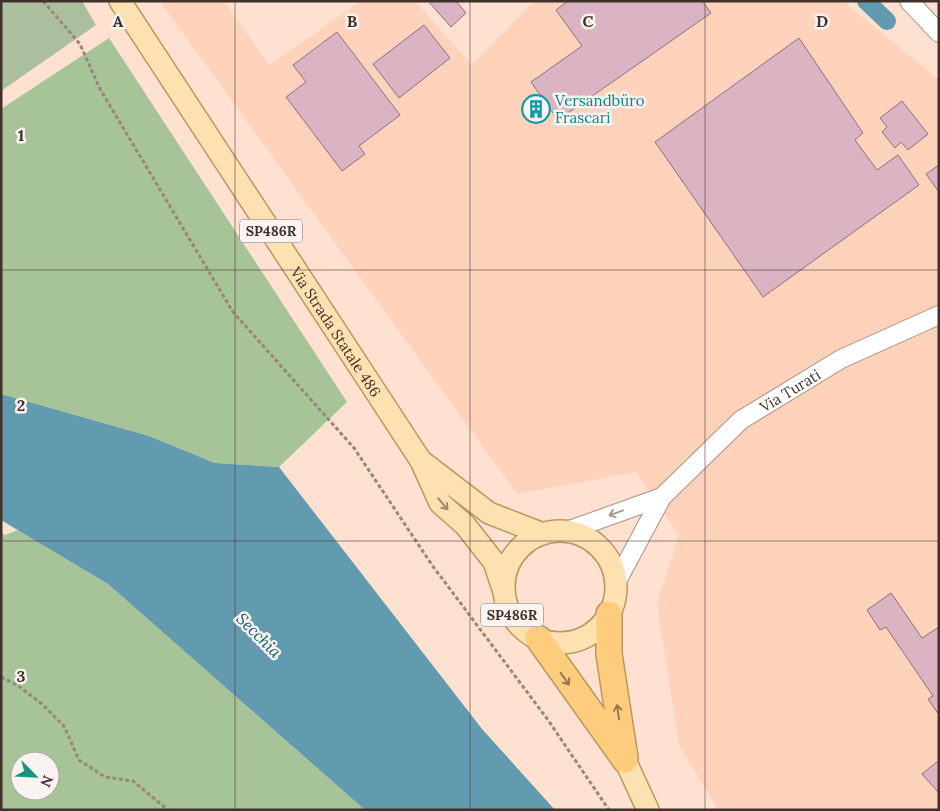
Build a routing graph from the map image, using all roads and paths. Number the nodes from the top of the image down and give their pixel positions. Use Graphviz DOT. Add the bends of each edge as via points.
graph roads {
  1 [pos="43,1"];
  2 [pos="120,1"];
  3 [pos="909,1"];
  4 [pos="939,33"];
  5 [pos="939,315"];
  6 [pos="421,461"];
  7 [pos="662,497"];
  8 [pos="566,531"];
  9 [pos="543,534"];
  10 [pos="616,582"];
  11 [pos="504,592"];
  12 [pos="608,614"];
  13 [pos="538,638"];
  14 [pos="1,677"];
  15 [pos="625,760"];
  16 [pos="168,810"];
  17 [pos="609,810"];
  18 [pos="648,810"];
  1 -- 17 [label="path" via="80,44 100,89 233,312 354,448 432,565 548,720"];
  2 -- 6 [label="main road, Via Strada Statale 486 / SP486R"];
  3 -- 4 [label="street"];
  5 -- 7 [label="street, Via Turati" via="841,358 741,420"];
  6 -- 9 [label="main road, SP486R" via="489,513"];
  6 -- 11 [label="main road, SP486R, one-way" via="440,503 494,562"];
  7 -- 8 [label="street, one-way"];
  7 -- 10 [label="street"];
  8 -- 9 [label="main road, SP486R"];
  8 -- 10 [label="main road, SP486R" via="590,540 600,548 611,564"];
  9 -- 11 [label="main road, SP486R" via="526,542 513,556 506,573"];
  10 -- 12 [label="main road, SP486R"];
  11 -- 13 [label="main road, SP486R" via="509,611 521,627"];
  12 -- 13 [label="main road, SP486R" via="598,627 578,639 554,643"];
  15 -- 12 [label="highway, SP486R, one-way" via="609,654"];
  13 -- 15 [label="highway, SP486R, one-way"];
  14 -- 16 [label="path" via="42,704 64,726 79,760 105,777 133,781"];
  15 -- 18 [label="main road, SP486R"];
}
